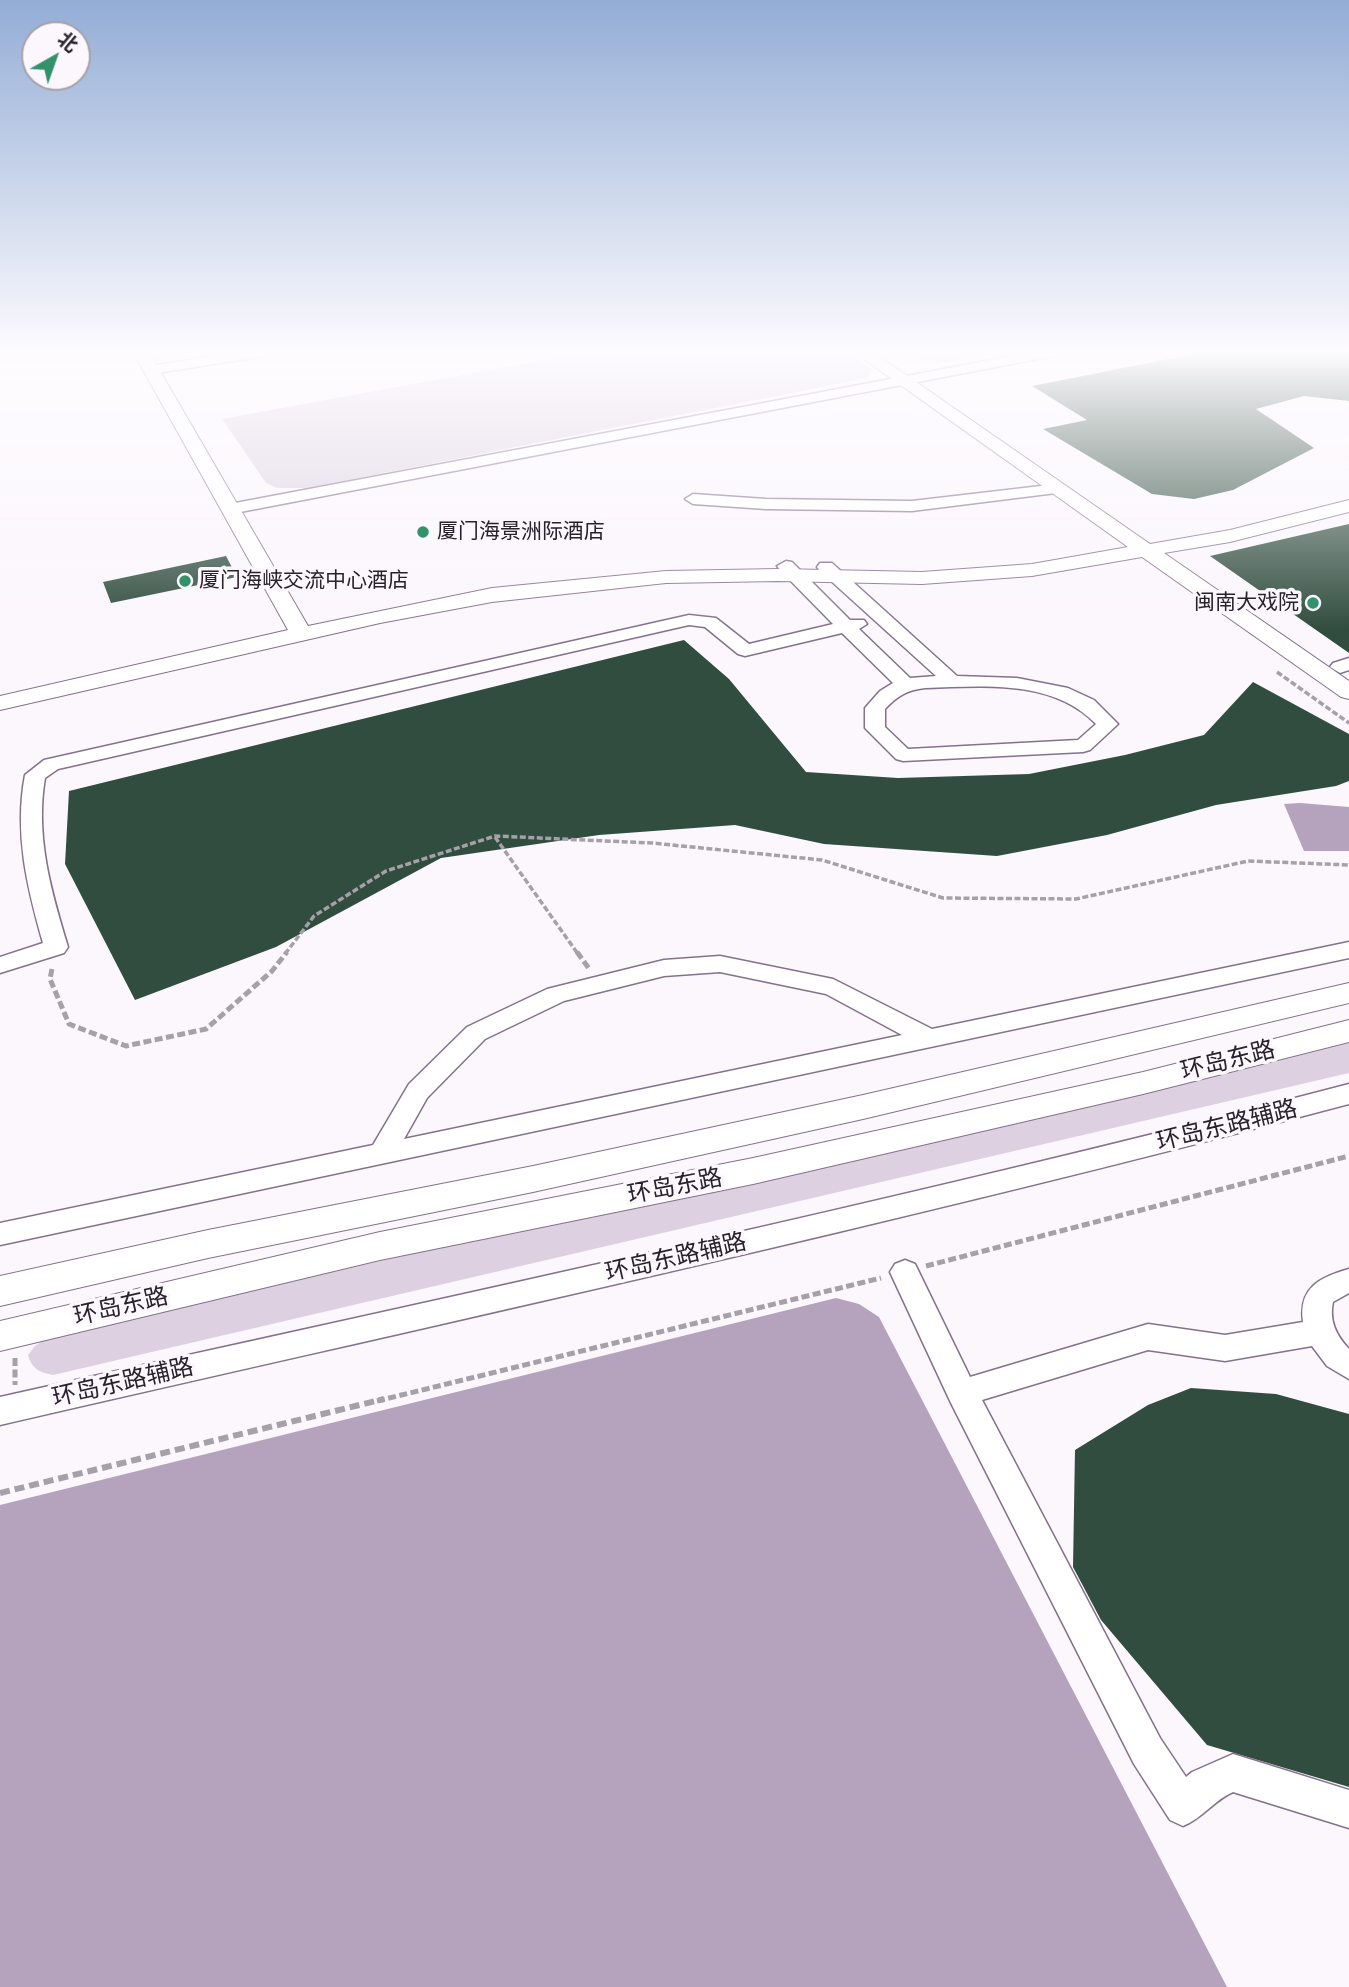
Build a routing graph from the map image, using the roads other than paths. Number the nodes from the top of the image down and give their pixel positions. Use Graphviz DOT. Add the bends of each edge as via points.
graph roads {
  1 [pos="204,445"];
  2 [pos="566,445"];
  3 [pos="999,445"];
  4 [pos="1006,445"];
  5 [pos="1058,489"];
  6 [pos="1349,496"];
  7 [pos="693,499"];
  8 [pos="1349,506"];
  9 [pos="239,507"];
  10 [pos="1152,546"];
  11 [pos="790,571"];
  12 [pos="831,572"];
  13 [pos="883,619"];
  14 [pos="846,627"];
  15 [pos="308,628"];
  16 [pos="1346,668"];
  17 [pos="951,680"];
  18 [pos="905,684"];
  19 [pos="1349,692"];
  20 [pos="0,693"];
  21 [pos="0,704"];
  22 [pos="1349,950"];
  23 [pos="0,965"];
  24 [pos="1349,993"];
  25 [pos="1349,1031"];
  26 [pos="928,1038"];
  27 [pos="1349,1094"];
  28 [pos="382,1153"];
  29 [pos="0,1234"];
  30 [pos="905,1272"];
  31 [pos="1349,1281"];
  32 [pos="0,1291"];
  33 [pos="1318,1332"];
  34 [pos="7,1334"];
  35 [pos="1349,1366"];
  36 [pos="962,1393"];
  37 [pos="8,1409"];
  38 [pos="1349,1809"];
  1 -- 9 [label="main road"];
  2 -- 9 [label="street"];
  3 -- 5 [label="main road"];
  4 -- 10 [label="main road"];
  5 -- 7 [label="street" via="912,506"];
  5 -- 10 [label="main road"];
  6 -- 10 [label="main road"];
  8 -- 10 [label="main road" via="1230,537"];
  9 -- 15 [label="main road"];
  10 -- 12 [label="main road" via="1032,570 922,578"];
  10 -- 16 [label="main road"];
  10 -- 19 [label="main road"];
  11 -- 12 [label="main road"];
  11 -- 14 [label="street"];
  11 -- 15 [label="main road" via="545,588"];
  12 -- 13 [label="street"];
  13 -- 14 [label="street"];
  13 -- 17 [label="street"];
  14 -- 18 [label="street"];
  14 -- 23 [label="street" via="745,650 710,622 689,620 51,764 35,775 29,799 34,867 55,947"];
  15 -- 20 [label="main road"];
  15 -- 21 [label="main road"];
  17 -- 18 [label="street"];
  17 -- 18 [label="street" via="1035,685 1081,699 1108,724 1083,746 903,755 875,728 875,708"];
  22 -- 26 [label="street"];
  24 -- 32 [label="main road, 环岛东路" via="849,1110"];
  25 -- 34 [label="main road, 环岛东路" via="780,1165 380,1246"];
  26 -- 28 [label="street"];
  26 -- 28 [label="street" via="833,987 720,964 664,968 556,995 476,1033 418,1091"];
  27 -- 37 [label="street, 环岛东路辅路" via="782,1233"];
  28 -- 29 [label="street"];
  30 -- 36 [label="street"];
  31 -- 33 [label="street" via="1328,1289 1319,1300 1315,1315"];
  33 -- 35 [label="street"];
  33 -- 36 [label="street" via="1226,1348 1148,1337"];
  36 -- 38 [label="street" via="1147,1751 1182,1807 1205,1785 1233,1773"];
}
